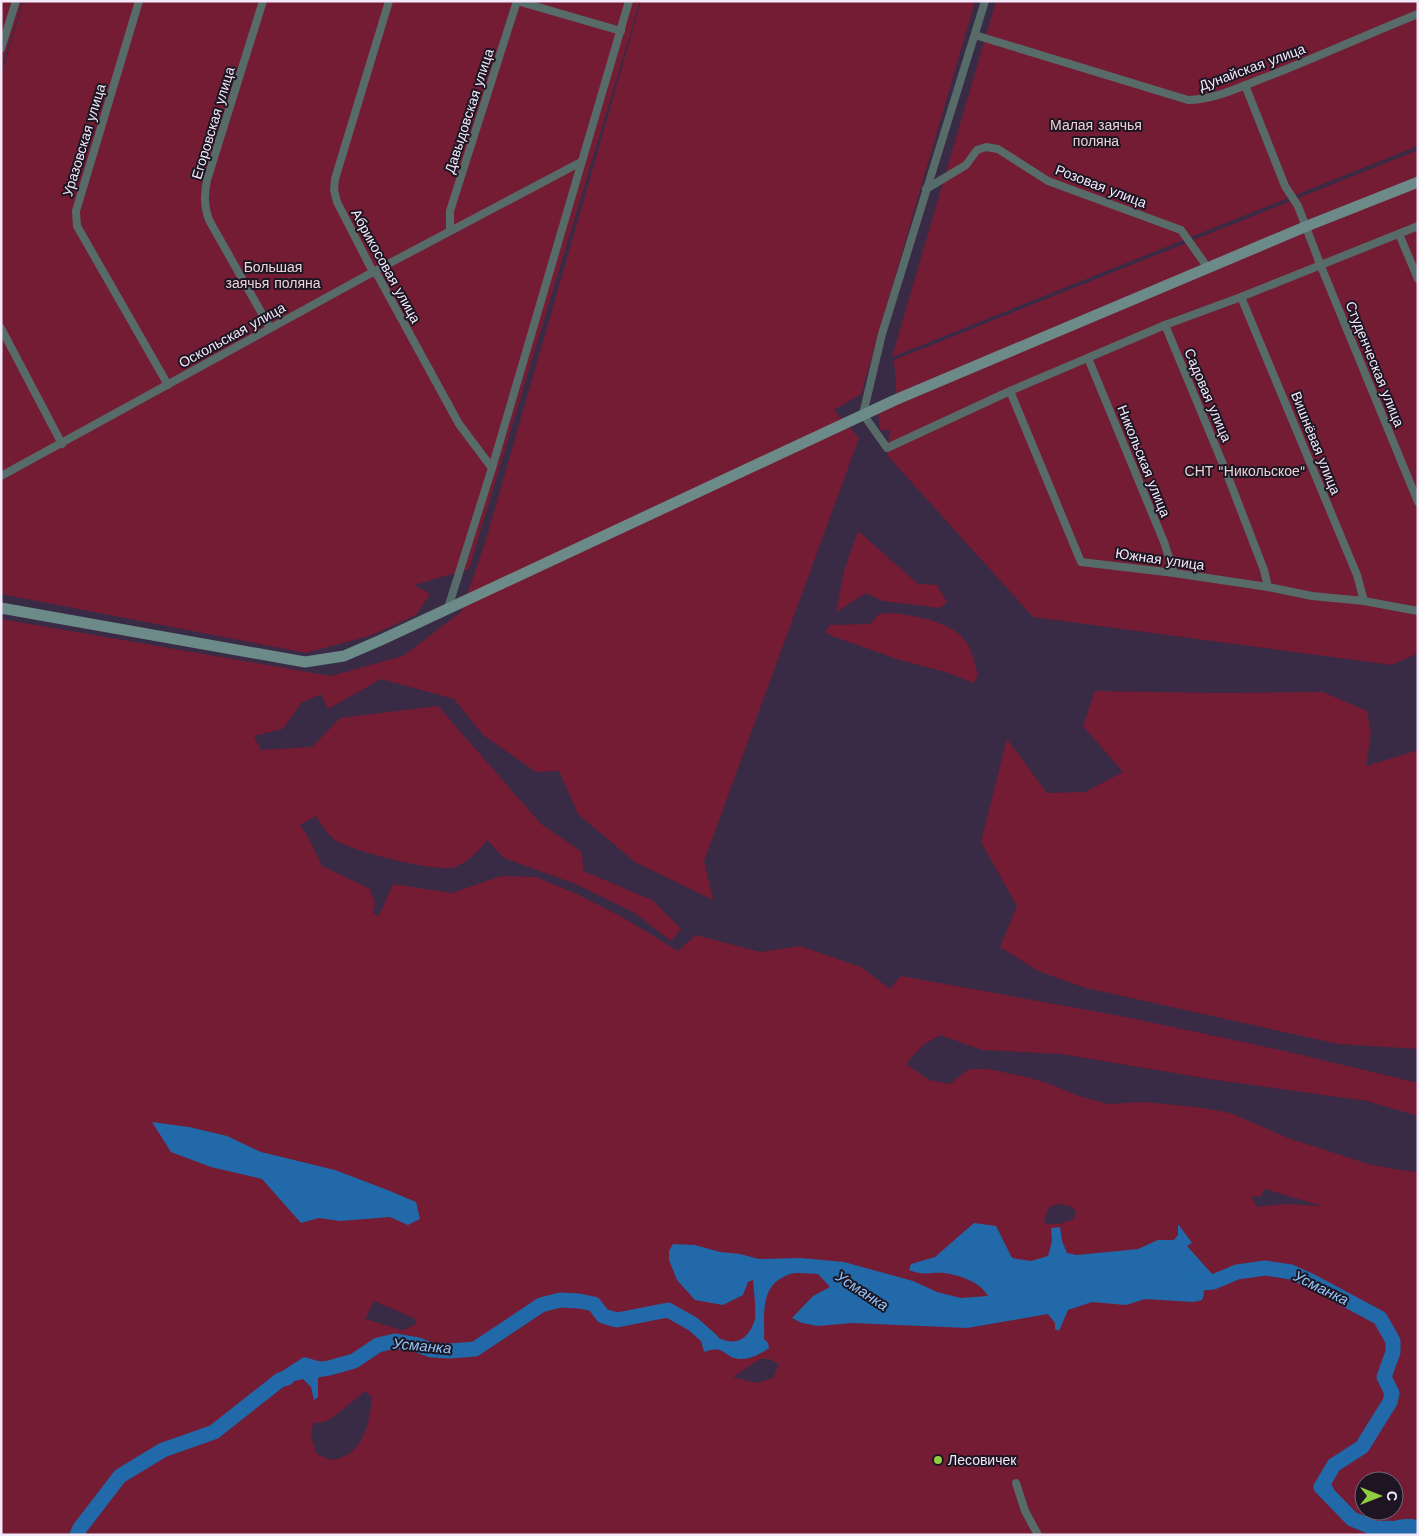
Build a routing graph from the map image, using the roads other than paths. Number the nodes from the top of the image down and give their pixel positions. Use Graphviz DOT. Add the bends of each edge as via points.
graph roads {
  1 [pos="16,1"];
  2 [pos="139,1"];
  3 [pos="263,1"];
  4 [pos="389,1"];
  5 [pos="517,1"];
  6 [pos="629,1"];
  7 [pos="985,1"];
  8 [pos="1418,14"];
  9 [pos="621,31"];
  10 [pos="975,35"];
  11 [pos="1,49"];
  12 [pos="1245,85"];
  13 [pos="581,162"];
  14 [pos="1418,182"];
  15 [pos="926,189"];
  16 [pos="1307,226"];
  17 [pos="1418,226"];
  18 [pos="450,230"];
  19 [pos="1399,234"];
  20 [pos="1320,264"];
  21 [pos="1208,268"];
  22 [pos="373,272"];
  23 [pos="1418,279"];
  24 [pos="1241,297"];
  25 [pos="1164,324"];
  26 [pos="1,328"];
  27 [pos="270,328"];
  28 [pos="1088,358"];
  29 [pos="168,385"];
  30 [pos="1010,391"];
  31 [pos="863,414"];
  32 [pos="62,444"];
  33 [pos="492,468"];
  34 [pos="1,476"];
  35 [pos="1418,502"];
  36 [pos="1174,573"];
  37 [pos="1268,587"];
  38 [pos="1364,601"];
  39 [pos="1,608"];
  40 [pos="448,608"];
  41 [pos="1418,611"];
  42 [pos="1016,1483"];
  43 [pos="1038,1535"];
  1 -- 11 [label="street"];
  2 -- 29 [label="street, Уразовская улица" via="76,211 77,226"];
  3 -- 27 [label="street, Егоровская улица" via="207,180 204,207"];
  4 -- 22 [label="street, Абрикосовая улица" via="334,190"];
  5 -- 9 [label="street"];
  5 -- 18 [label="street, Давыдовская улица" via="450,211"];
  6 -- 9 [label="street"];
  7 -- 10 [label="street"];
  8 -- 12 [label="street, Дунайская улица"];
  9 -- 13 [label="street"];
  10 -- 12 [label="street, Дунайская улица" via="1188,100 1202,100"];
  10 -- 15 [label="street"];
  12 -- 16 [label="street, Студенческая улица" via="1285,186"];
  13 -- 18 [label="street, Оскольская улица"];
  13 -- 33 [label="street"];
  14 -- 16 [label="street"];
  15 -- 21 [label="street, Розовая улица" via="966,165 977,150 986,147 998,149 1048,181 1181,230"];
  15 -- 31 [label="street" via="882,334"];
  16 -- 20 [label="street, Студенческая улица"];
  16 -- 21 [label="street"];
  17 -- 19 [label="street"];
  18 -- 22 [label="street, Оскольская улица"];
  19 -- 20 [label="street"];
  19 -- 23 [label="street"];
  20 -- 24 [label="street"];
  20 -- 35 [label="street, Студенческая улица"];
  21 -- 31 [label="street"];
  22 -- 27 [label="street, Оскольская улица"];
  22 -- 33 [label="street, Абрикосовая улица" via="458,424"];
  24 -- 25 [label="street"];
  24 -- 38 [label="street, Вишнёвая улица" via="1357,575"];
  25 -- 28 [label="street"];
  25 -- 37 [label="street, Садовая улица" via="1225,468"];
  26 -- 32 [label="street"];
  27 -- 29 [label="street, Оскольская улица"];
  28 -- 30 [label="street"];
  28 -- 36 [label="street, Никольская улица"];
  29 -- 32 [label="street, Оскольская улица"];
  30 -- 31 [label="street" via="887,448"];
  30 -- 36 [label="street, Южная улица" via="1081,562"];
  31 -- 40 [label="street"];
  32 -- 34 [label="street, Оскольская улица"];
  33 -- 40 [label="street"];
  36 -- 37 [label="street, Южная улица"];
  37 -- 38 [label="street, Южная улица" via="1312,596"];
  38 -- 41 [label="street, Южная улица"];
  39 -- 40 [label="street" via="305,662 344,656"];
  42 -- 43 [label="street" via="1025,1511"];
}
